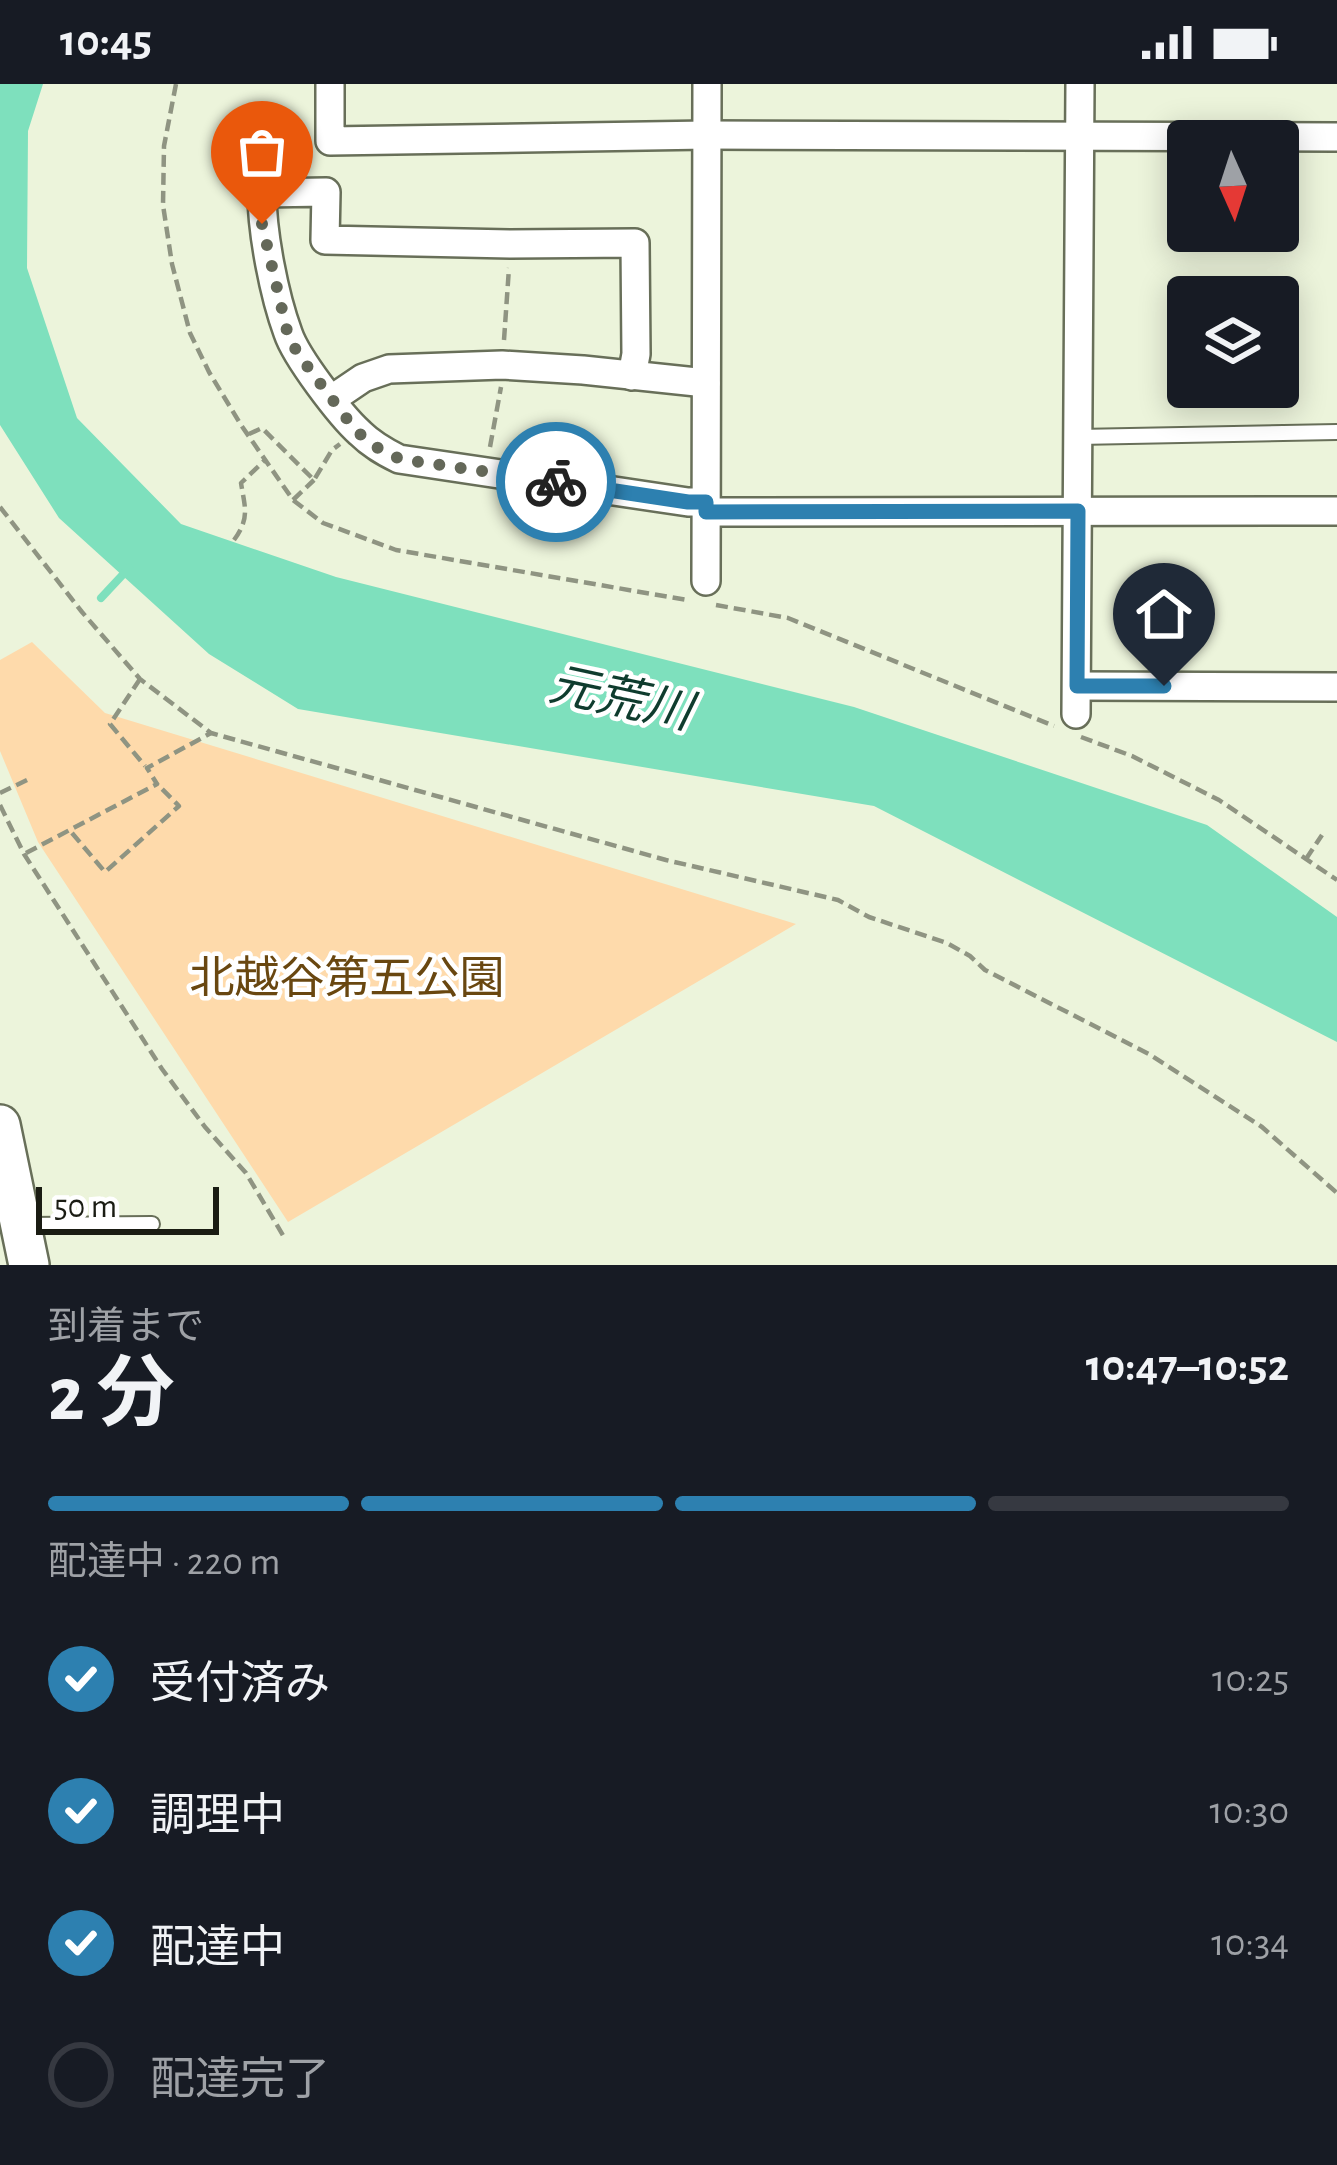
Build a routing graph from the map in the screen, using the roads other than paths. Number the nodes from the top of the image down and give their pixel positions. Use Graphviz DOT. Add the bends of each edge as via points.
graph roads {
  1 [pos="330,84"];
  2 [pos="707,84"];
  3 [pos="1080,84"];
  4 [pos="706,135"];
  5 [pos="1079,136"];
  6 [pos="1337,137"];
  7 [pos="632,376"];
  8 [pos="706,383"];
  9 [pos="332,399"];
  10 [pos="1337,432"];
  11 [pos="1078,437"];
  12 [pos="706,507"];
  13 [pos="1078,511"];
  14 [pos="1337,511"];
  15 [pos="706,581"];
  16 [pos="1337,687"];
  17 [pos="1,1136"];
  18 [pos="13,1213"];
  19 [pos="152,1224"];
  20 [pos="29,1265"];
  1 -- 4 [label="street" via="330,141"];
  2 -- 4 [label="street"];
  3 -- 5 [label="street"];
  4 -- 5 [label="street"];
  4 -- 8 [label="street"];
  5 -- 6 [label="street"];
  5 -- 11 [label="street"];
  7 -- 8 [label="street"];
  7 -- 9 [label="street" via="502,365 388,369"];
  7 -- 9 [label="street" via="635,243 325,240 326,192 262,193 288,335"];
  8 -- 12 [label="street"];
  9 -- 12 [label="street" via="356,431 400,459"];
  10 -- 11 [label="lane"];
  11 -- 13 [label="street"];
  12 -- 13 [label="street"];
  12 -- 15 [label="street"];
  13 -- 14 [label="street"];
  13 -- 16 [label="street" via="1077,700"];
  17 -- 18 [label="main road"];
  18 -- 19 [label="lane"];
  18 -- 20 [label="main road"];
}
